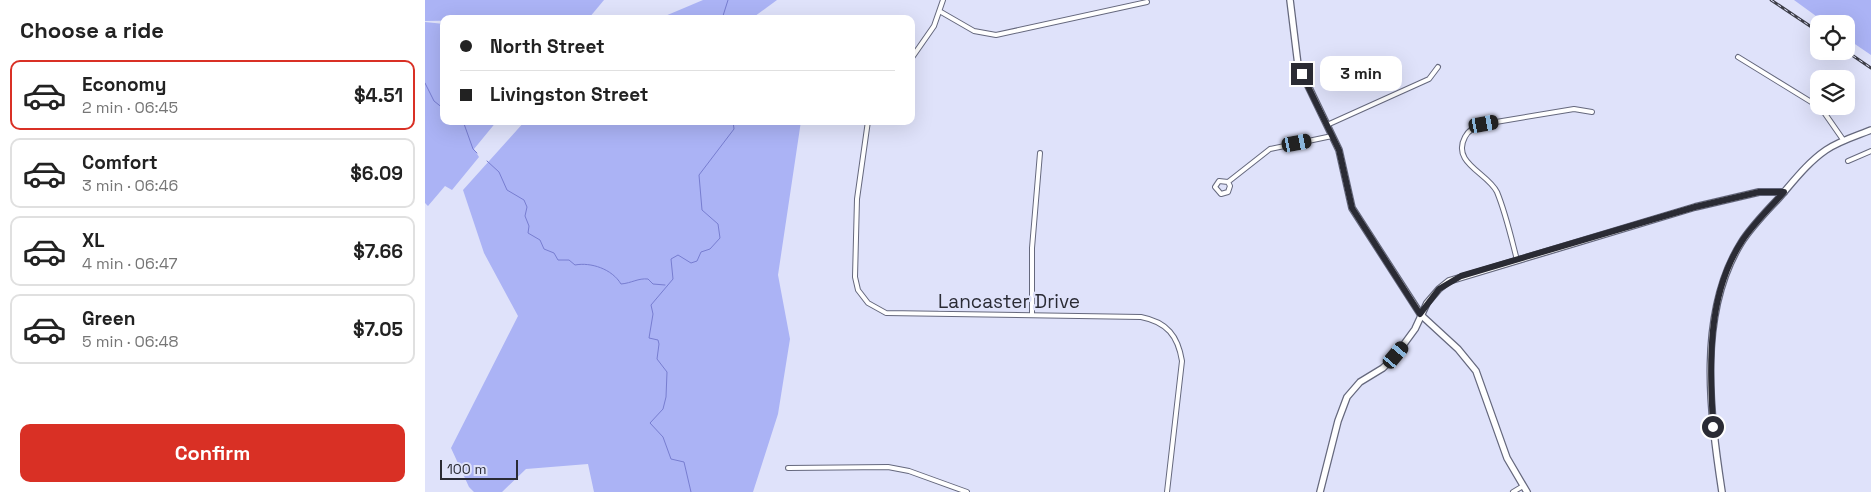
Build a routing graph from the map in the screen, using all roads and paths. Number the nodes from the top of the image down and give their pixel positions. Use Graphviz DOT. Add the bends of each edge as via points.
graph roads {
  1 [pos="943,0"];
  2 [pos="1290,0"];
  3 [pos="1147,2"];
  4 [pos="941,12"];
  5 [pos="915,54"];
  6 [pos="1738,57"];
  7 [pos="1438,67"];
  8 [pos="1592,112"];
  9 [pos="868,125"];
  10 [pos="1327,125"];
  11 [pos="1871,130"];
  12 [pos="1332,136"];
  13 [pos="1844,141"];
  14 [pos="1871,151"];
  15 [pos="1040,153"];
  16 [pos="1848,161"];
  17 [pos="1228,182"];
  18 [pos="1784,192"];
  19 [pos="1517,260"];
  20 [pos="1420,314"];
  21 [pos="1032,315"];
  22 [pos="788,468"];
  23 [pos="1523,486"];
  24 [pos="967,492"];
  25 [pos="1167,492"];
  26 [pos="1320,492"];
  27 [pos="1513,492"];
  28 [pos="1527,492"];
  29 [pos="1722,492"];
  1 -- 4 [label="street"];
  2 -- 10 [label="street" via="1298,65"];
  3 -- 4 [label="street" via="995,34 967,28"];
  4 -- 5 [label="street"];
  6 -- 13 [label="street" via="1815,104"];
  7 -- 10 [label="street" via="1429,79"];
  8 -- 19 [label="street" via="1574,109 1479,125 1465,137 1463,156 1494,186"];
  9 -- 21 [label="street, Lancaster Drive" via="855,227 857,285 867,303 886,313"];
  10 -- 12 [label="street"];
  11 -- 13 [label="street"];
  12 -- 17 [label="street" via="1270,149"];
  12 -- 20 [label="street" via="1339,150 1352,208"];
  13 -- 18 [label="street" via="1815,158"];
  14 -- 16 [label="street"];
  15 -- 21 [label="street" via="1032,248"];
  18 -- 19 [label="street" via="1759,192 1705,204"];
  18 -- 29 [label="street" via="1741,243 1722,284 1713,320 1713,418"];
  19 -- 20 [label="street" via="1449,281"];
  20 -- 23 [label="street" via="1468,359 1476,371 1507,458"];
  20 -- 26 [label="street" via="1415,329 1396,355 1383,368 1360,382 1347,397"];
  21 -- 25 [label="street, Lancaster Drive" via="1141,317 1159,322 1173,334 1182,361"];
  22 -- 24 [label="street" via="888,467 909,471"];
  23 -- 27 [label="street"];
  23 -- 28 [label="street"];
}
